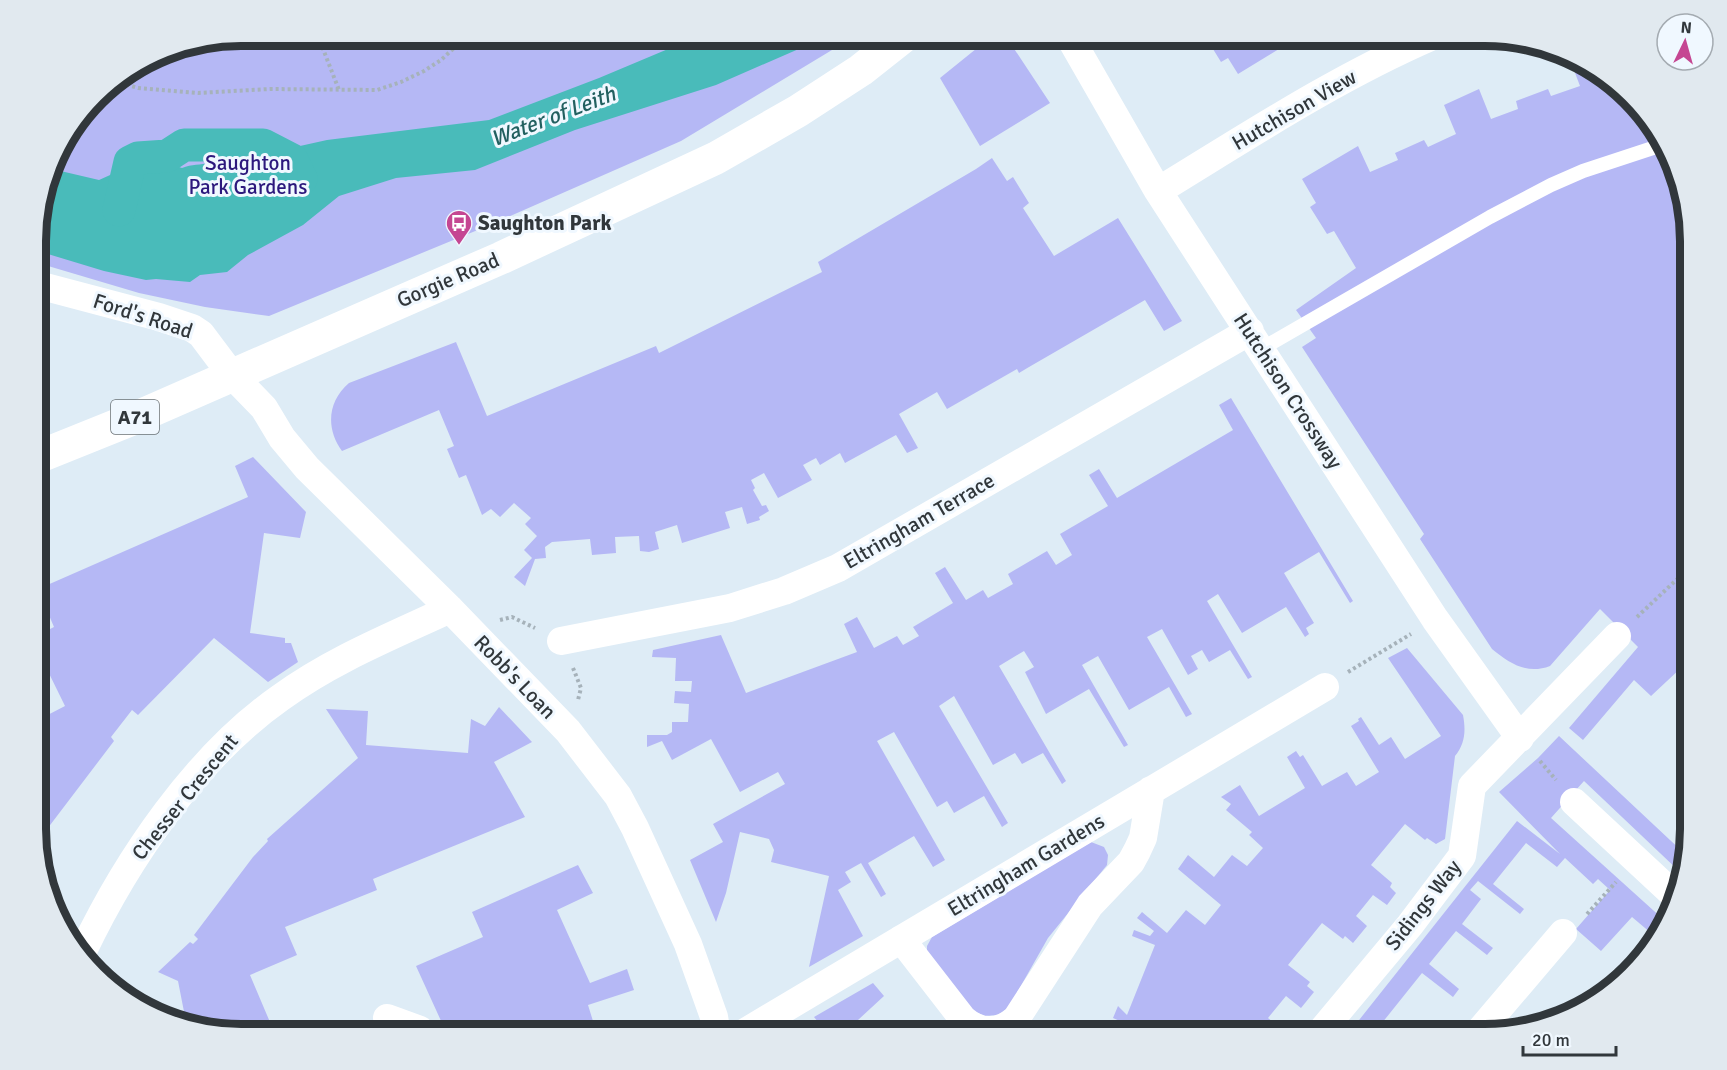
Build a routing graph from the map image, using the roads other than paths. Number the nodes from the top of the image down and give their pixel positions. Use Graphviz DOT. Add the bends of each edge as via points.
graph roads {
  1 [pos="891,46"];
  2 [pos="1075,46"];
  3 [pos="1412,46"];
  4 [pos="1656,147"];
  5 [pos="1158,191"];
  6 [pos="46,287"];
  7 [pos="1255,340"];
  8 [pos="231,374"];
  9 [pos="46,454"];
  10 [pos="450,609"];
  11 [pos="1617,636"];
  12 [pos="561,641"];
  13 [pos="1325,687"];
  14 [pos="1520,738"];
  15 [pos="1151,790"];
  16 [pos="1574,802"];
  17 [pos="1670,891"];
  18 [pos="1563,933"];
  19 [pos="901,939"];
  20 [pos="85,945"];
  21 [pos="387,1018"];
  22 [pos="967,1023"];
  23 [pos="1010,1023"];
  24 [pos="1328,1023"];
  25 [pos="1486,1023"];
  26 [pos="403,1024"];
  27 [pos="715,1024"];
  28 [pos="759,1024"];
  1 -- 8 [label="main road, Gorgie Road / A71" via="798,111 716,159 501,258"];
  2 -- 5 [label="street, Hutchison Crossway"];
  3 -- 5 [label="street, Hutchison View" via="1286,112"];
  4 -- 7 [label="lane" via="1551,185"];
  5 -- 7 [label="street, Hutchison Crossway"];
  6 -- 8 [label="street, Ford's Road" via="192,328"];
  7 -- 12 [label="street, Eltringham Terrace" via="838,568 730,608"];
  7 -- 14 [label="street, Hutchison Crossway" via="1435,619"];
  8 -- 9 [label="main road, Gorgie Road / A71"];
  8 -- 10 [label="street, Robb's Loan" via="264,408 307,468"];
  10 -- 20 [label="street, Chesser Crescent" via="346,657 279,698 244,726 213,757 144,844"];
  10 -- 27 [label="street, Robb's Loan" via="568,731 618,796 688,944"];
  11 -- 14 [label="street"];
  13 -- 15 [label="street, Eltringham Gardens"];
  14 -- 24 [label="street, Sidings Way" via="1472,786 1462,856"];
  15 -- 19 [label="street, Eltringham Gardens"];
  15 -- 23 [label="street" via="1143,838 1131,862 1090,905"];
  16 -- 17 [label="street"];
  18 -- 25 [label="street"];
  19 -- 22 [label="street"];
  19 -- 28 [label="street, Eltringham Gardens"];
  21 -- 26 [label="street"];
}
